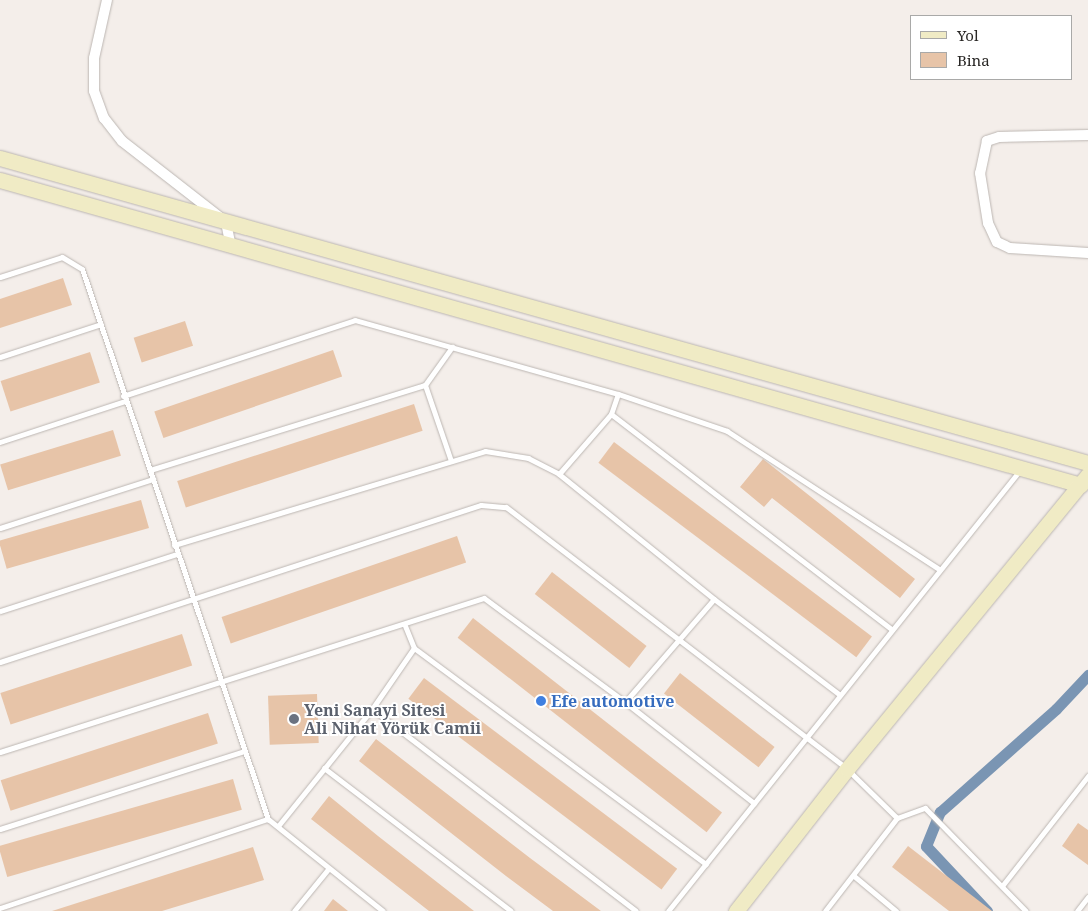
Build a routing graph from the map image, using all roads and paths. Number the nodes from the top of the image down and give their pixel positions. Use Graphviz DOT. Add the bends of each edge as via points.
graph roads {
  1 [pos="107,0"];
  2 [pos="1088,135"];
  3 [pos="0,158"];
  4 [pos="0,180"];
  5 [pos="226,222"];
  6 [pos="231,247"];
  7 [pos="1088,253"];
  8 [pos="0,277"];
  9 [pos="100,324"];
  10 [pos="452,346"];
  11 [pos="0,357"];
  12 [pos="425,384"];
  13 [pos="618,394"];
  14 [pos="124,398"];
  15 [pos="611,414"];
  16 [pos="0,442"];
  17 [pos="451,461"];
  18 [pos="1088,463"];
  19 [pos="1022,468"];
  20 [pos="150,470"];
  21 [pos="559,474"];
  22 [pos="153,479"];
  23 [pos="1086,482"];
  24 [pos="0,528"];
  25 [pos="174,545"];
  26 [pos="177,554"];
  27 [pos="940,570"];
  28 [pos="192,598"];
  29 [pos="714,599"];
  30 [pos="0,611"];
  31 [pos="406,626"];
  32 [pos="892,630"];
  33 [pos="680,638"];
  34 [pos="414,648"];
  35 [pos="0,662"];
  36 [pos="221,684"];
  37 [pos="840,695"];
  38 [pos="625,702"];
  39 [pos="372,709"];
  40 [pos="807,737"];
  41 [pos="244,751"];
  42 [pos="0,752"];
  43 [pos="324,768"];
  44 [pos="847,769"];
  45 [pos="1088,776"];
  46 [pos="754,803"];
  47 [pos="897,818"];
  48 [pos="268,819"];
  49 [pos="278,826"];
  50 [pos="0,829"];
  51 [pos="706,864"];
  52 [pos="328,868"];
  53 [pos="854,876"];
  54 [pos="1002,886"];
  55 [pos="1088,897"];
  56 [pos="0,908"];
  57 [pos="294,911"];
  58 [pos="383,911"];
  59 [pos="511,911"];
  60 [pos="636,911"];
  61 [pos="668,911"];
  62 [pos="736,911"];
  63 [pos="825,911"];
  64 [pos="896,911"];
  65 [pos="1026,911"];
  66 [pos="1077,911"];
  1 -- 5 [label="street" via="94,58 94,91 104,118 122,141"];
  2 -- 7 [label="street" via="999,137 987,141 980,173 988,223 997,242 1010,248"];
  3 -- 5 [label="street"];
  4 -- 6 [label="street"];
  5 -- 6 [label="street"];
  5 -- 18 [label="street"];
  6 -- 19 [label="street"];
  8 -- 9 [label="lane" via="62,257 82,269"];
  9 -- 11 [label="lane"];
  9 -- 14 [label="lane"];
  10 -- 12 [label="lane"];
  10 -- 13 [label="lane"];
  10 -- 14 [label="lane" via="355,320"];
  12 -- 17 [label="lane"];
  12 -- 20 [label="lane"];
  13 -- 15 [label="lane"];
  13 -- 27 [label="lane" via="726,432"];
  14 -- 16 [label="lane"];
  14 -- 20 [label="lane"];
  15 -- 21 [label="lane"];
  15 -- 32 [label="lane"];
  17 -- 21 [label="lane" via="485,452 528,458"];
  17 -- 25 [label="lane"];
  19 -- 23 [label="street"];
  19 -- 27 [label="lane"];
  20 -- 22 [label="lane"];
  21 -- 29 [label="lane"];
  22 -- 24 [label="lane"];
  22 -- 25 [label="lane"];
  23 -- 44 [label="street"];
  25 -- 26 [label="lane"];
  26 -- 28 [label="lane"];
  26 -- 30 [label="lane"];
  27 -- 32 [label="lane"];
  28 -- 33 [label="lane" via="481,505 506,507"];
  28 -- 35 [label="lane"];
  28 -- 36 [label="lane"];
  29 -- 33 [label="lane"];
  29 -- 37 [label="lane"];
  31 -- 34 [label="lane"];
  31 -- 36 [label="lane"];
  31 -- 38 [label="lane" via="484,598"];
  32 -- 37 [label="lane"];
  33 -- 38 [label="lane"];
  33 -- 40 [label="lane"];
  34 -- 39 [label="lane"];
  34 -- 51 [label="lane"];
  36 -- 41 [label="lane"];
  36 -- 42 [label="lane"];
  37 -- 40 [label="lane"];
  38 -- 46 [label="lane"];
  39 -- 43 [label="lane"];
  39 -- 60 [label="lane"];
  40 -- 44 [label="lane"];
  40 -- 46 [label="lane"];
  41 -- 48 [label="lane"];
  41 -- 50 [label="lane"];
  43 -- 49 [label="lane"];
  43 -- 59 [label="lane"];
  44 -- 47 [label="lane"];
  44 -- 62 [label="street"];
  45 -- 54 [label="lane"];
  46 -- 51 [label="lane"];
  47 -- 53 [label="lane"];
  47 -- 54 [label="lane" via="925,808"];
  48 -- 49 [label="lane"];
  48 -- 56 [label="lane"];
  49 -- 52 [label="lane"];
  51 -- 61 [label="lane"];
  52 -- 57 [label="lane"];
  52 -- 58 [label="lane"];
  53 -- 63 [label="lane"];
  53 -- 64 [label="lane"];
  54 -- 65 [label="lane"];
  55 -- 66 [label="lane"];
}
